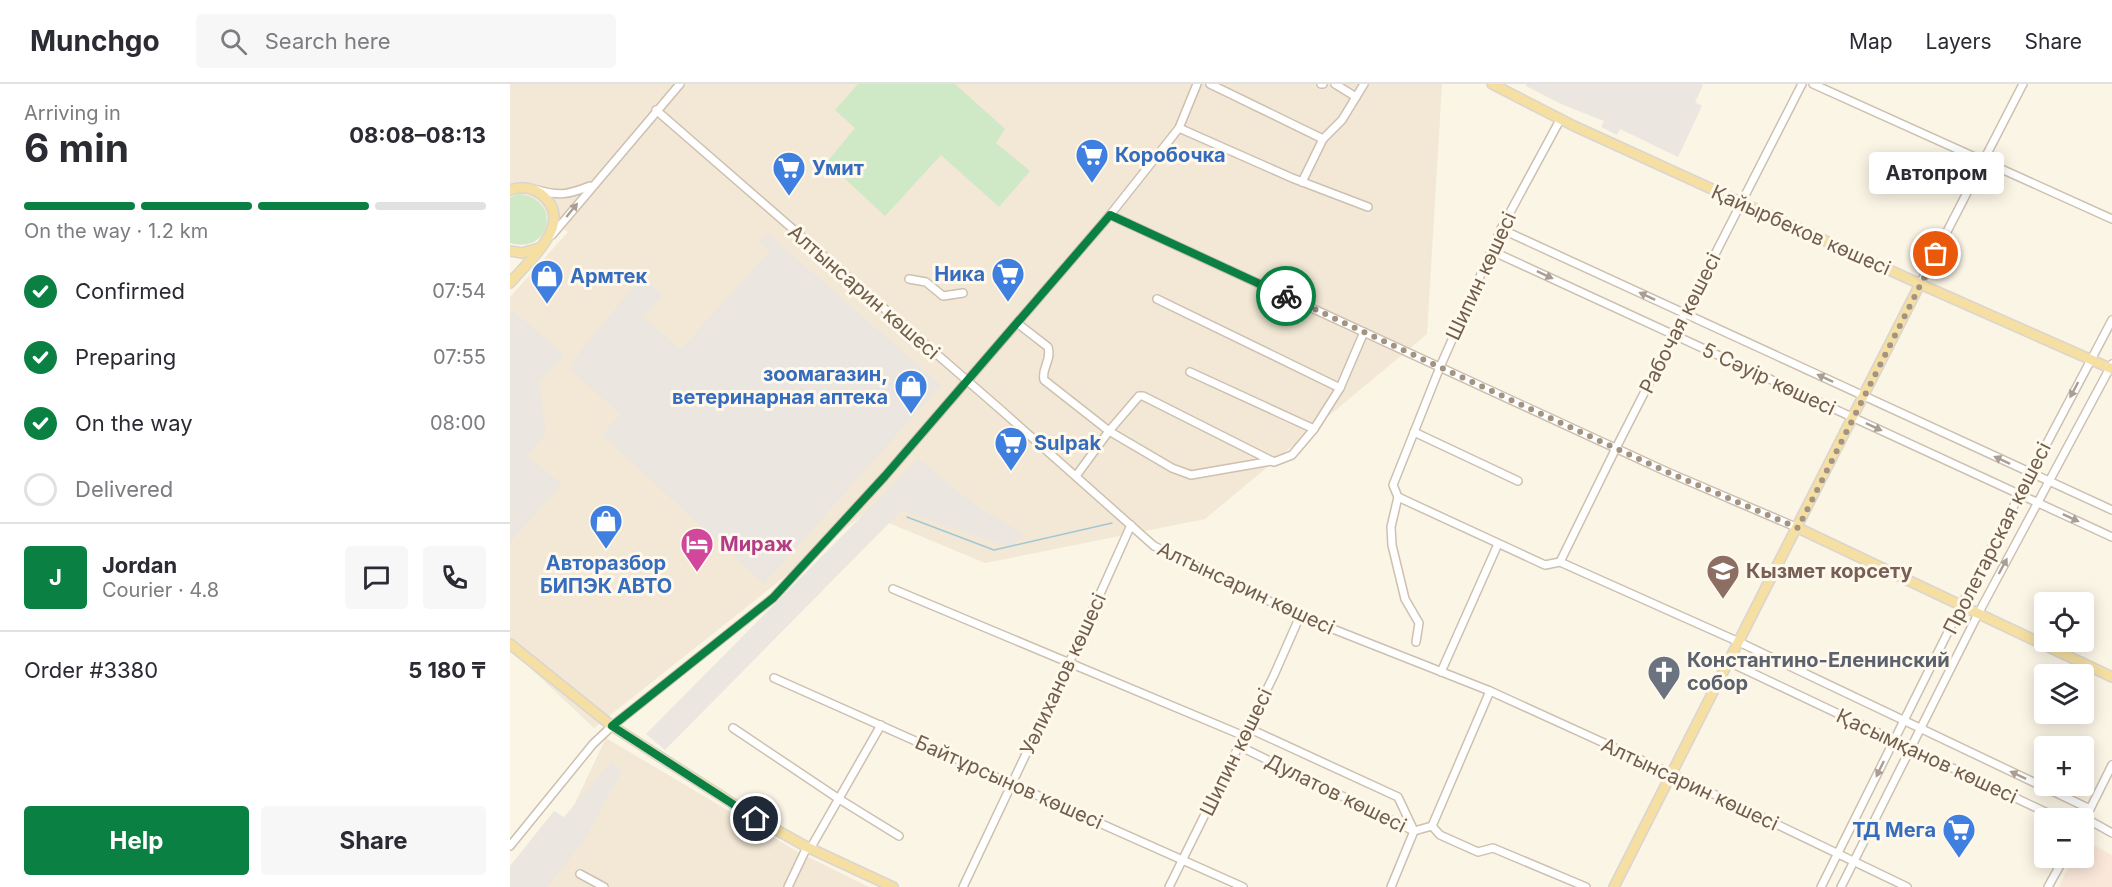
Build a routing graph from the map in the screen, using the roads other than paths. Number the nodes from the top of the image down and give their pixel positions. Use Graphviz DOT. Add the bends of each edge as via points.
graph roads {
  1 [pos="680,84"];
  2 [pos="1197,84"];
  3 [pos="1210,84"];
  4 [pos="1335,84"];
  5 [pos="1364,84"];
  6 [pos="1492,84"];
  7 [pos="1802,84"];
  8 [pos="1813,84"];
  9 [pos="2023,84"];
  10 [pos="1356,96"];
  11 [pos="656,110"];
  12 [pos="1560,120"];
  13 [pos="1179,128"];
  14 [pos="1323,139"];
  15 [pos="1983,162"];
  16 [pos="1302,182"];
  17 [pos="592,185"];
  18 [pos="513,187"];
  19 [pos="534,189"];
  20 [pos="1741,203"];
  21 [pos="1368,207"];
  22 [pos="1110,215"];
  23 [pos="2112,219"];
  24 [pos="1501,229"];
  25 [pos="552,235"];
  26 [pos="539,249"];
  27 [pos="510,251"];
  28 [pos="1492,251"];
  29 [pos="909,279"];
  30 [pos="510,283"];
  31 [pos="1920,284"];
  32 [pos="963,293"];
  33 [pos="1157,298"];
  34 [pos="1686,314"];
  35 [pos="2112,320"];
  36 [pos="1017,323"];
  37 [pos="1364,332"];
  38 [pos="1675,335"];
  39 [pos="2090,359"];
  40 [pos="1440,367"];
  41 [pos="2111,367"];
  42 [pos="1190,372"];
  43 [pos="968,382"];
  44 [pos="1340,388"];
  45 [pos="1864,396"];
  46 [pos="1853,417"];
  47 [pos="1314,429"];
  48 [pos="1109,430"];
  49 [pos="1414,432"];
  50 [pos="1616,448"];
  51 [pos="1273,462"];
  52 [pos="2031,473"];
  53 [pos="1076,476"];
  54 [pos="1518,481"];
  55 [pos="2049,481"];
  56 [pos="2020,494"];
  57 [pos="1398,497"];
  58 [pos="2038,502"];
  59 [pos="2112,510"];
  60 [pos="1131,525"];
  61 [pos="1798,528"];
  62 [pos="2112,537"];
  63 [pos="1498,544"];
  64 [pos="1560,562"];
  65 [pos="893,589"];
  66 [pos="1961,606"];
  67 [pos="1978,614"];
  68 [pos="1300,616"];
  69 [pos="1416,642"];
  70 [pos="1739,642"];
  71 [pos="510,644"];
  72 [pos="1729,662"];
  73 [pos="1069,663"];
  74 [pos="1441,672"];
  75 [pos="2112,677"];
  76 [pos="774,678"];
  77 [pos="1490,691"];
  78 [pos="1904,720"];
  79 [pos="881,725"];
  80 [pos="612,726"];
  81 [pos="733,728"];
  82 [pos="1248,728"];
  83 [pos="1920,728"];
  84 [pos="1244,736"];
  85 [pos="1894,740"];
  86 [pos="1239,746"];
  87 [pos="1911,748"];
  88 [pos="2112,765"];
  89 [pos="1672,774"];
  90 [pos="1012,784"];
  91 [pos="839,799"];
  92 [pos="2037,808"];
  93 [pos="2088,808"];
  94 [pos="2090,808"];
  95 [pos="2094,825"];
  96 [pos="1429,827"];
  97 [pos="1416,830"];
  98 [pos="2112,833"];
  99 [pos="899,836"];
  100 [pos="510,846"];
  101 [pos="808,848"];
  102 [pos="1838,854"];
  103 [pos="1182,860"];
  104 [pos="1853,862"];
  105 [pos="2058,868"];
  106 [pos="580,874"];
  107 [pos="1616,886"];
  108 [pos="604,887"];
  109 [pos="788,887"];
  110 [pos="893,887"];
  111 [pos="963,887"];
  112 [pos="1169,887"];
  113 [pos="1243,887"];
  114 [pos="1391,887"];
  115 [pos="1586,887"];
  116 [pos="1821,887"];
  117 [pos="1841,887"];
  118 [pos="1907,887"];
  119 [pos="2048,887"];
  1 -- 11 [label="street"];
  2 -- 13 [label="street"];
  3 -- 14 [label="street"];
  4 -- 10 [label="street"];
  5 -- 10 [label="street"];
  6 -- 12 [label="main road, Қайырбеков көшесі"];
  7 -- 20 [label="street, Рабочая көшесі"];
  8 -- 15 [label="street"];
  9 -- 15 [label="street"];
  10 -- 14 [label="street" via="1342,120"];
  11 -- 17 [label="street"];
  11 -- 43 [label="street, Алтынсарин көшесі"];
  12 -- 20 [label="main road, Қайырбеков көшесі"];
  12 -- 24 [label="street, Шипин көшесі"];
  13 -- 16 [label="street"];
  13 -- 22 [label="street"];
  14 -- 16 [label="street"];
  15 -- 23 [label="street"];
  15 -- 31 [label="street"];
  16 -- 21 [label="street"];
  17 -- 19 [label="street" via="570,194"];
  25 -- 17 [label="street, one-way"];
  18 -- 19 [label="main road"];
  19 -- 25 [label="main road" via="548,200 555,218"];
  20 -- 31 [label="main road, Қайырбеков көшесі"];
  20 -- 34 [label="street, Рабочая көшесі"];
  22 -- 36 [label="street"];
  22 -- 37 [label="street"];
  24 -- 28 [label="street, Шипин көшесі"];
  34 -- 24 [label="street, 5 Сәуір көшесі, one-way"];
  25 -- 26 [label="main road"];
  26 -- 27 [label="main road"];
  26 -- 30 [label="main road"];
  28 -- 38 [label="street, 5 Сәуір көшесі, one-way"];
  28 -- 40 [label="street, Шипин көшесі"];
  29 -- 32 [label="street" via="926,282 943,296"];
  31 -- 39 [label="main road, Қайырбеков көшесі"];
  31 -- 45 [label="main road"];
  33 -- 44 [label="street"];
  34 -- 38 [label="street, Рабочая көшесі"];
  45 -- 34 [label="street, 5 Сәуір көшесі, one-way"];
  35 -- 39 [label="street, Пролетарская көшесі"];
  36 -- 43 [label="street"];
  36 -- 48 [label="street" via="1048,347 1050,358 1044,380"];
  37 -- 40 [label="street"];
  37 -- 44 [label="street"];
  38 -- 46 [label="street, 5 Сәуір көшесі"];
  38 -- 50 [label="street, Рабочая көшесі"];
  39 -- 41 [label="main road, Қайырбеков көшесі"];
  39 -- 52 [label="street, Пролетарская көшесі, one-way"];
  40 -- 49 [label="street, Шипин көшесі"];
  40 -- 50 [label="street"];
  41 -- 55 [label="street, Пролетарская көшесі"];
  42 -- 47 [label="street"];
  43 -- 53 [label="street, Алтынсарин көшесі"];
  43 -- 80 [label="street" via="773,598"];
  44 -- 47 [label="street"];
  45 -- 46 [label="main road"];
  52 -- 45 [label="street, 5 Сәуір көшесі, one-way"];
  46 -- 56 [label="street, 5 Сәуір көшесі, one-way"];
  46 -- 61 [label="main road"];
  47 -- 51 [label="street" via="1292,455"];
  48 -- 51 [label="street" via="1172,468 1191,475"];
  48 -- 51 [label="street" via="1135,398 1143,396"];
  48 -- 53 [label="street"];
  49 -- 54 [label="street"];
  49 -- 57 [label="street, Шипин көшесі" via="1393,485"];
  50 -- 61 [label="street"];
  50 -- 64 [label="street, Рабочая көшесі"];
  52 -- 55 [label="street, 5 Сәуір көшесі"];
  52 -- 56 [label="street, Пролетарская көшесі"];
  53 -- 60 [label="street, Алтынсарин көшесі"];
  55 -- 58 [label="street, Пролетарская көшесі"];
  55 -- 59 [label="street, 5 Сәуір көшесі"];
  56 -- 58 [label="street, 5 Сәуір көшесі"];
  56 -- 66 [label="street, Пролетарская көшесі"];
  57 -- 63 [label="street, Қасымқанов көшесі"];
  57 -- 69 [label="street, Шипин көшесі" via="1391,528 1392,545 1405,599 1419,623"];
  58 -- 62 [label="street, 5 Сәуір көшесі, one-way"];
  67 -- 58 [label="street, Пролетарская көшесі, one-way"];
  60 -- 68 [label="street, Алтынсарин көшесі" via="1154,546"];
  60 -- 73 [label="street, Уәлиханов көшесі"];
  61 -- 66 [label="main road"];
  61 -- 70 [label="main road"];
  63 -- 64 [label="street, Қасымқанов көшесі" via="1545,565"];
  63 -- 74 [label="street"];
  64 -- 70 [label="street, Қасымқанов көшесі"];
  65 -- 73 [label="street"];
  66 -- 67 [label="main road"];
  66 -- 78 [label="street, Пролетарская көшесі"];
  67 -- 75 [label="main road"];
  67 -- 83 [label="street, Пролетарская көшесі"];
  68 -- 74 [label="street, Алтынсарин көшесі"];
  68 -- 82 [label="street, Шипин көшесі"];
  70 -- 72 [label="main road"];
  70 -- 78 [label="street, Қасымқанов көшесі"];
  71 -- 80 [label="main road"];
  72 -- 85 [label="street, Қасымқанов көшесі"];
  72 -- 89 [label="main road"];
  73 -- 84 [label="street"];
  73 -- 90 [label="street, Уәлиханов көшесі"];
  74 -- 77 [label="street, Алтынсарин көшесі"];
  76 -- 79 [label="street, Байтұрсынов көшесі"];
  77 -- 89 [label="street, Алтынсарин көшесі"];
  77 -- 96 [label="street"];
  78 -- 83 [label="street, Қасымқанов көшесі"];
  78 -- 85 [label="street, Пролетарская көшесі"];
  79 -- 90 [label="street, Байтұрсынов көшесі"];
  79 -- 91 [label="street"];
  80 -- 100 [label="street"];
  80 -- 101 [label="main road"];
  81 -- 91 [label="street"];
  82 -- 84 [label="street, Шипин көшесі"];
  82 -- 97 [label="street, Дулатов көшесі" via="1398,797"];
  83 -- 87 [label="street, Пролетарская көшесі"];
  93 -- 83 [label="street, Қасымқанов көшесі, one-way"];
  84 -- 86 [label="street, Шипин көшесі"];
  85 -- 87 [label="street, Қасымқанов көшесі"];
  85 -- 102 [label="street, Пролетарская көшесі, one-way"];
  86 -- 97 [label="street, Дулатов көшесі"];
  86 -- 103 [label="street, Шипин көшесі"];
  87 -- 92 [label="street, Қасымқанов көшесі"];
  87 -- 104 [label="street, Пролетарская көшесі"];
  88 -- 94 [label="street"];
  89 -- 102 [label="street, Алтынсарин көшесі"];
  89 -- 107 [label="main road"];
  90 -- 103 [label="street, Байтұрсынов көшесі"];
  90 -- 111 [label="street, Уәлиханов көшесі"];
  91 -- 99 [label="street"];
  91 -- 101 [label="street"];
  95 -- 98 [label="street"];
  96 -- 97 [label="street"];
  96 -- 115 [label="street, Дулатов көшесі" via="1478,852 1492,848"];
  97 -- 114 [label="street"];
  101 -- 109 [label="street"];
  101 -- 110 [label="main road"];
  102 -- 104 [label="street, Алтынсарин көшесі"];
  102 -- 116 [label="street, Пролетарская көшесі"];
  103 -- 112 [label="street, Шипин көшесі"];
  103 -- 113 [label="street, Байтұрсынов көшесі"];
  104 -- 117 [label="street, Пролетарская көшесі"];
  104 -- 118 [label="street, Алтынсарин көшесі"];
  105 -- 119 [label="street"];
  106 -- 108 [label="street"];
}
